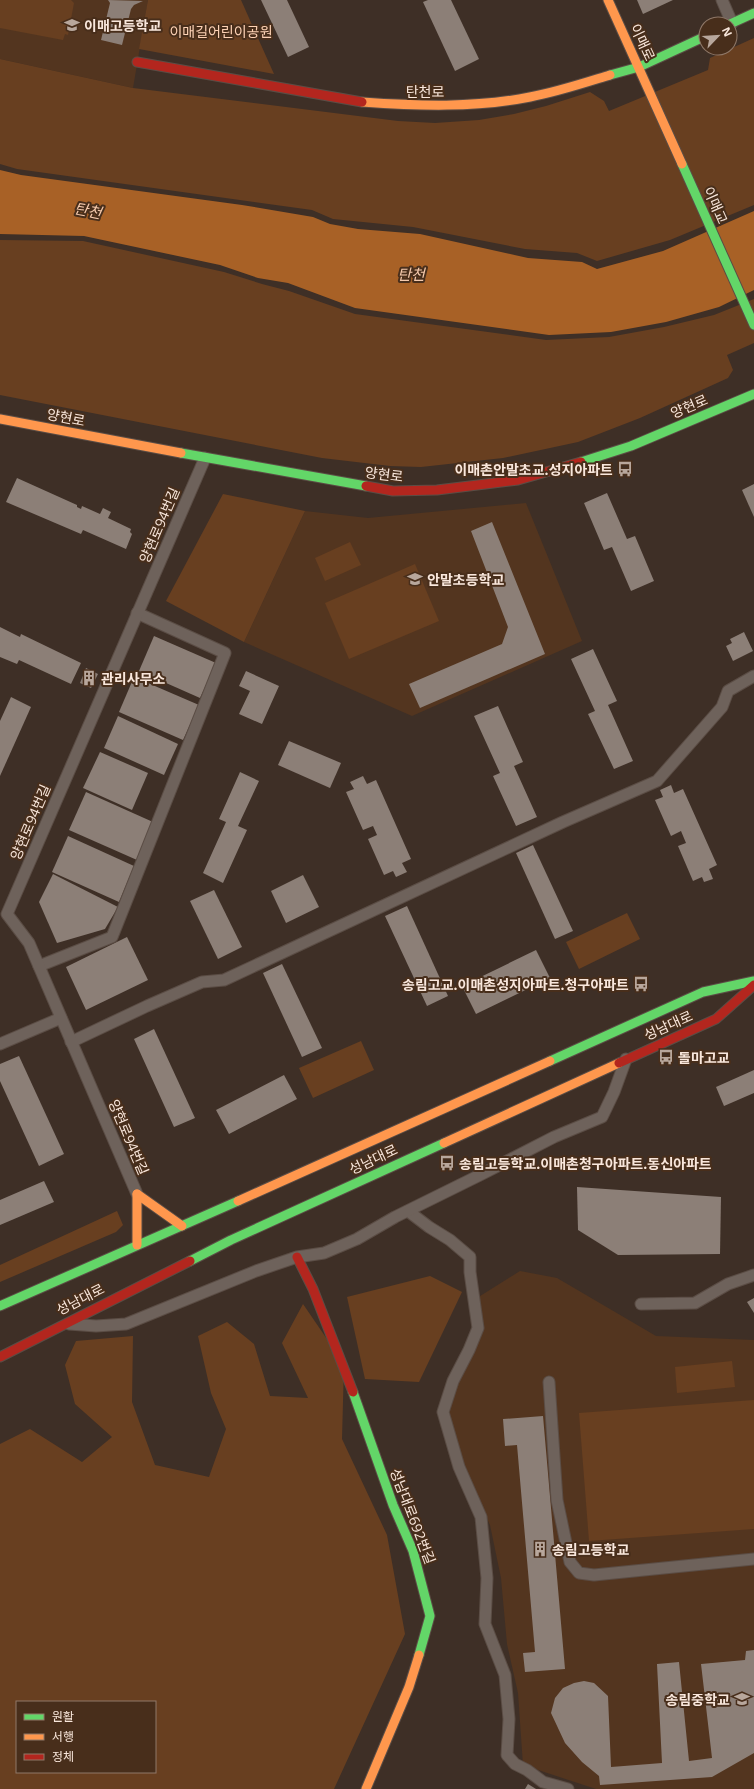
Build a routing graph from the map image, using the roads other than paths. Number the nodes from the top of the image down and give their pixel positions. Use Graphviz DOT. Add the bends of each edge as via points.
graph roads {
  1 [pos="608,0"];
  2 [pos="722,0"];
  3 [pos="754,14"];
  4 [pos="728,16"];
  5 [pos="738,21"];
  6 [pos="698,40"];
  7 [pos="137,62"];
  8 [pos="639,67"];
  9 [pos="652,96"];
  10 [pos="754,325"];
  11 [pos="754,394"];
  12 [pos="0,418"];
  13 [pos="205,458"];
  14 [pos="137,613"];
  15 [pos="754,676"];
  16 [pos="3,912"];
  17 [pos="39,966"];
  18 [pos="754,981"];
  19 [pos="754,985"];
  20 [pos="61,1018"];
  21 [pos="72,1042"];
  22 [pos="0,1044"];
  23 [pos="627,1058"];
  24 [pos="137,1194"];
  25 [pos="408,1211"];
  26 [pos="182,1226"];
  27 [pos="137,1245"];
  28 [pos="297,1257"];
  29 [pos="754,1274"];
  30 [pos="641,1304"];
  31 [pos="0,1306"];
  32 [pos="62,1324"];
  33 [pos="0,1357"];
  34 [pos="549,1382"];
  35 [pos="754,1559"];
  36 [pos="366,1789"];
  37 [pos="568,1789"];
  1 -- 8 [label="main road, 이매로"];
  2 -- 4 [label="street"];
  3 -- 5 [label="main road"];
  6 -- 8 [label="main road, 탄천로"];
  7 -- 8 [label="main road, 탄천로" via="351,101 426,106 500,102 532,97"];
  8 -- 9 [label="main road, 이매로"];
  9 -- 10 [label="main road, 이매교"];
  11 -- 13 [label="main road, 양현로" via="594,459 518,480 437,490 393,491"];
  12 -- 13 [label="main road, 양현로"];
  13 -- 14 [label="street, 양현로94번길"];
  14 -- 16 [label="street, 양현로94번길"];
  14 -- 17 [label="street" via="225,653 112,937"];
  15 -- 21 [label="street" via="728,691 722,707 657,781 224,980 202,982"];
  16 -- 17 [label="street, 양현로94번길" via="29,943"];
  17 -- 20 [label="street, 양현로94번길"];
  18 -- 26 [label="main road, 성남대로" via="703,992"];
  19 -- 23 [label="main road, 성남대로" via="716,1019"];
  20 -- 21 [label="street, 양현로94번길"];
  20 -- 22 [label="street"];
  21 -- 24 [label="street, 양현로94번길"];
  23 -- 25 [label="street" via="602,1117 554,1138"];
  23 -- 32 [label="main road, 성남대로" via="231,1240"];
  24 -- 26 [label="main road"];
  24 -- 27 [label="main road"];
  25 -- 28 [label="street" via="357,1239 324,1253"];
  25 -- 37 [label="street" via="470,1257 478,1328 470,1350 453,1381 443,1412 459,1467 481,1516 487,1578 485,1624 505,1675 509,1719 507,1755 543,1782"];
  26 -- 27 [label="main road, 성남대로"];
  27 -- 31 [label="main road, 성남대로"];
  28 -- 32 [label="street" via="126,1324"];
  28 -- 36 [label="main road, 성남대로692번길" via="313,1289 393,1505 413,1551 430,1616 409,1687"];
  29 -- 30 [label="street" via="728,1284 695,1303"];
  32 -- 33 [label="main road, 성남대로"];
  34 -- 35 [label="street" via="557,1500 570,1562 579,1573 594,1575"];
}
